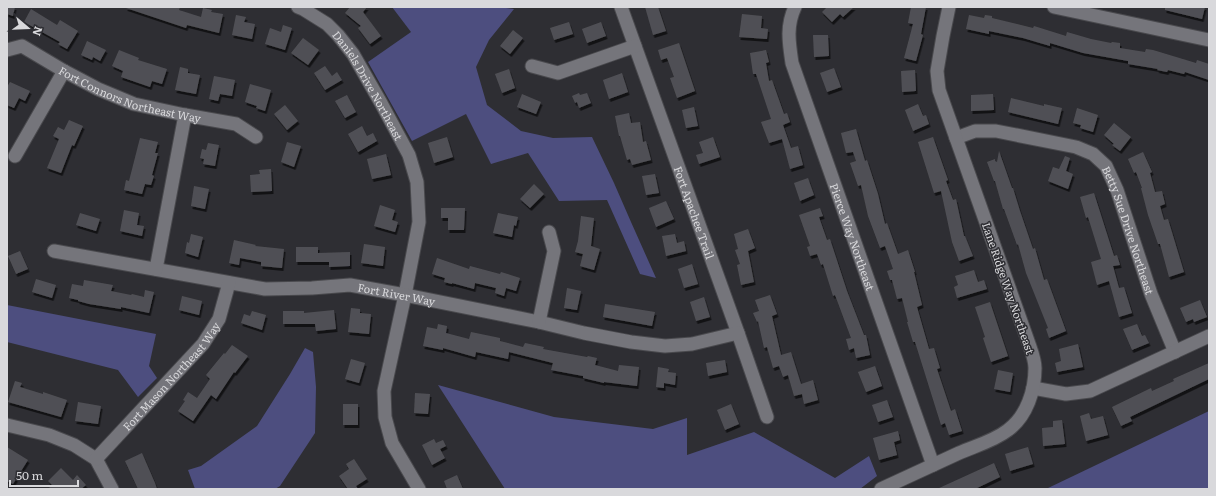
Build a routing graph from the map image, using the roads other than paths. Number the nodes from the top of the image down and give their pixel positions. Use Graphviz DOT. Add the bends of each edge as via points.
graph roads {
  1 [pos="298,7"];
  2 [pos="621,7"];
  3 [pos="796,7"];
  4 [pos="949,7"];
  5 [pos="1054,7"];
  6 [pos="1209,40"];
  7 [pos="634,46"];
  8 [pos="7,50"];
  9 [pos="532,66"];
  10 [pos="64,71"];
  11 [pos="185,115"];
  12 [pos="256,137"];
  13 [pos="956,138"];
  14 [pos="14,156"];
  15 [pos="549,232"];
  16 [pos="54,251"];
  17 [pos="156,269"];
  18 [pos="228,283"];
  19 [pos="405,294"];
  20 [pos="539,322"];
  21 [pos="738,333"];
  22 [pos="1209,336"];
  23 [pos="1175,352"];
  24 [pos="1033,388"];
  25 [pos="767,417"];
  26 [pos="7,425"];
  27 [pos="96,459"];
  28 [pos="933,465"];
  29 [pos="415,488"];
  30 [pos="112,489"];
  31 [pos="881,489"];
  1 -- 19 [label="street, Daniels Drive Northeast" via="327,24 353,54 409,155 417,182 419,222"];
  2 -- 7 [label="street, Fort Apachee Trail"];
  3 -- 28 [label="street, Pierce Way Northeast" via="790,17 788,39 792,63"];
  4 -- 13 [label="street, Lane Ridge Way Northeast" via="937,71 939,90"];
  5 -- 6 [label="street"];
  7 -- 9 [label="street" via="558,73"];
  7 -- 21 [label="street, Fort Apachee Trail"];
  8 -- 10 [label="street, Fort Connors Northeast Way" via="22,46"];
  10 -- 11 [label="street, Fort Connors Northeast Way" via="134,104"];
  10 -- 14 [label="street"];
  11 -- 12 [label="street, Fort Connors Northeast Way" via="236,124"];
  11 -- 17 [label="street"];
  13 -- 23 [label="street, Betty Sue Drive Northeast" via="975,131 996,131 1076,146 1093,154 1106,166 1118,190 1151,294"];
  13 -- 24 [label="street, Lane Ridge Way Northeast" via="1028,341 1035,366"];
  15 -- 20 [label="street" via="554,251"];
  16 -- 17 [label="street, Fort River Way"];
  17 -- 18 [label="street, Fort River Way"];
  18 -- 19 [label="street, Fort River Way" via="265,289 350,285"];
  18 -- 27 [label="street, Fort Mason Northeast Way" via="219,319 203,344"];
  19 -- 20 [label="street, Fort River Way"];
  19 -- 29 [label="street, Daniels Drive Northeast" via="384,391 385,417 392,443"];
  20 -- 21 [label="street, Fort River Way" via="631,342 665,346 692,344"];
  21 -- 25 [label="street, Fort Apachee Trail"];
  22 -- 23 [label="street"];
  23 -- 24 [label="street" via="1090,391 1066,394"];
  24 -- 28 [label="street, Lane Ridge Way Northeast" via="1028,404 1009,430"];
  26 -- 27 [label="street" via="49,435 74,445"];
  27 -- 30 [label="street"];
  28 -- 31 [label="street, Lane Ridge Way Northeast"];
}
